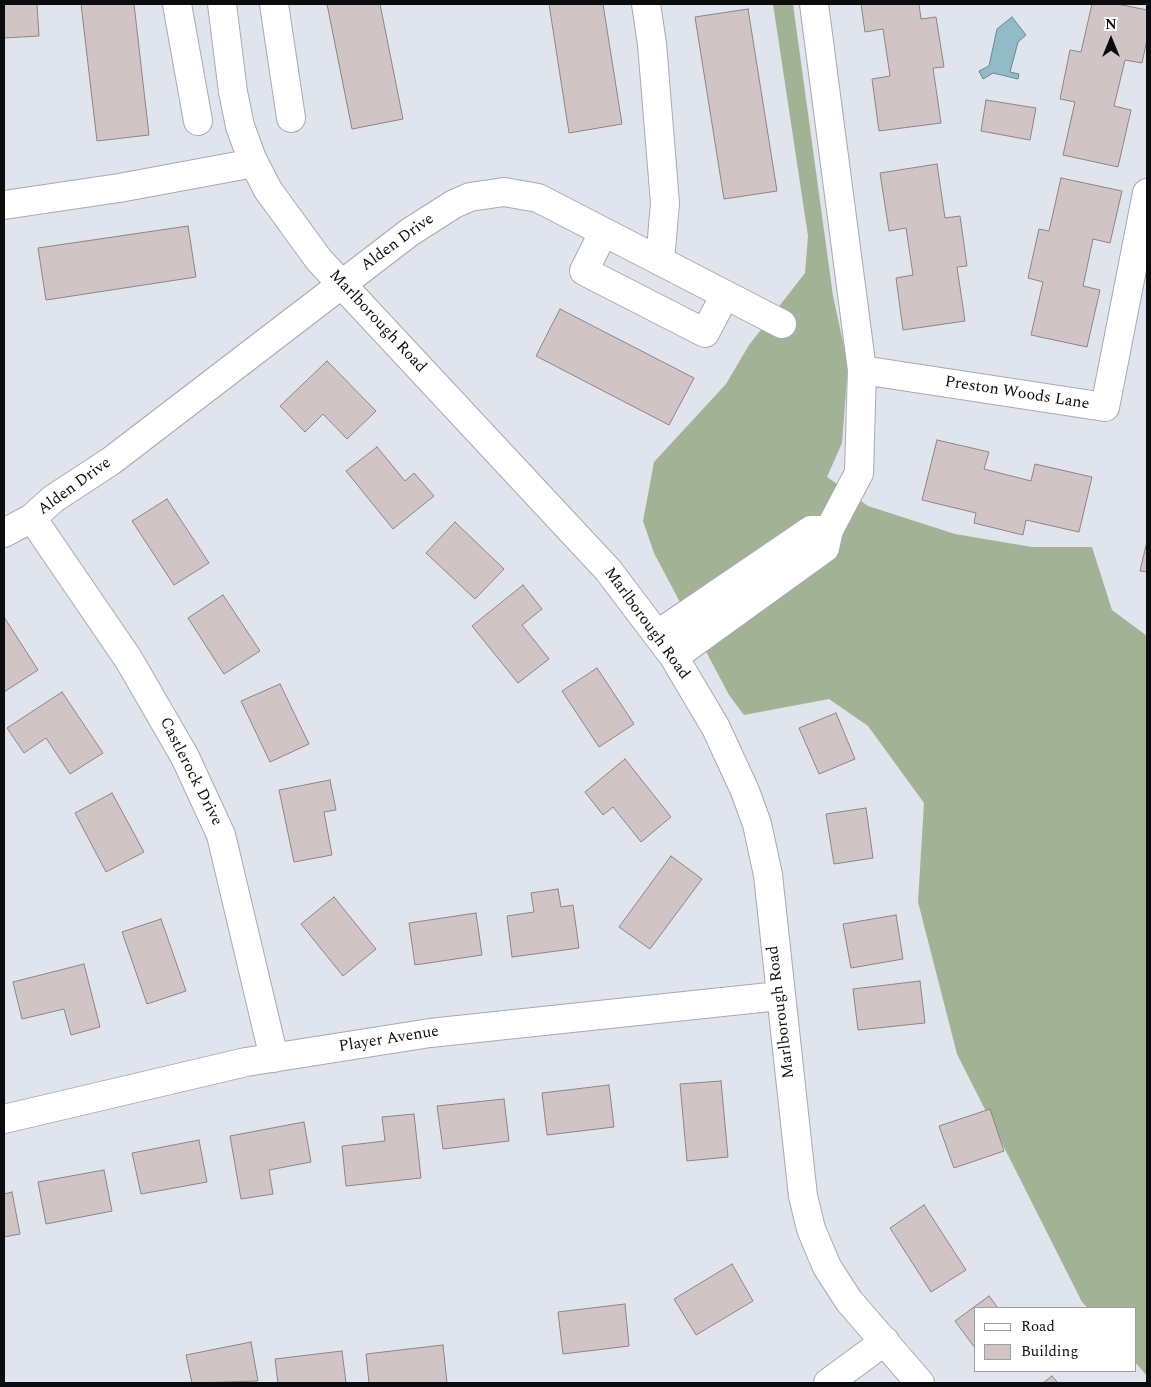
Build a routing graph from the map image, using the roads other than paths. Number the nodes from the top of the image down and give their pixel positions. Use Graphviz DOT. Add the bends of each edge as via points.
graph roads {
  1 [pos="177,4"];
  2 [pos="222,4"];
  3 [pos="274,4"];
  4 [pos="646,4"];
  5 [pos="814,4"];
  6 [pos="291,118"];
  7 [pos="198,121"];
  8 [pos="254,163"];
  9 [pos="1147,193"];
  10 [pos="4,204"];
  11 [pos="603,233"];
  12 [pos="660,262"];
  13 [pos="343,285"];
  14 [pos="725,295"];
  15 [pos="782,324"];
  16 [pos="862,370"];
  17 [pos="32,518"];
  18 [pos="830,530"];
  19 [pos="4,533"];
  20 [pos="658,634"];
  21 [pos="674,657"];
  22 [pos="779,996"];
  23 [pos="274,1058"];
  24 [pos="4,1119"];
  25 [pos="885,1341"];
  26 [pos="828,1383"];
  27 [pos="920,1383"];
  1 -- 7 [label="street"];
  2 -- 8 [label="street, Marlborough Road" via="233,92 240,126"];
  3 -- 6 [label="street"];
  4 -- 12 [label="street" via="665,203"];
  5 -- 16 [label="street"];
  8 -- 10 [label="street" via="119,188"];
  8 -- 13 [label="street, Marlborough Road" via="274,198 319,260"];
  9 -- 16 [label="street, Preston Woods Lane" via="1105,407"];
  11 -- 12 [label="street, Alden Drive"];
  11 -- 13 [label="street, Alden Drive" via="538,198 504,192 487,193 454,204 410,232"];
  11 -- 14 [label="street" via="584,271 706,333"];
  12 -- 14 [label="street, Alden Drive"];
  13 -- 17 [label="street, Alden Drive" via="111,461 53,499"];
  13 -- 20 [label="street, Marlborough Road" via="608,570"];
  14 -- 15 [label="street, Alden Drive"];
  16 -- 18 [label="street" via="859,473"];
  17 -- 19 [label="street, Alden Drive"];
  17 -- 23 [label="street, Castlerock Drive" via="129,660 185,757 221,835"];
  18 -- 20 [label="street" via="811,530"];
  18 -- 21 [label="street" via="825,548"];
  20 -- 21 [label="street, Marlborough Road"];
  21 -- 22 [label="street, Marlborough Road" via="716,728 745,791 756,824 768,875"];
  22 -- 23 [label="street, Player Avenue" via="430,1033"];
  22 -- 25 [label="street, Marlborough Road" via="803,1196 811,1229 827,1267 849,1301"];
  23 -- 24 [label="street, Player Avenue"];
  25 -- 26 [label="street"];
  25 -- 27 [label="street, Marlborough Road"];
}
